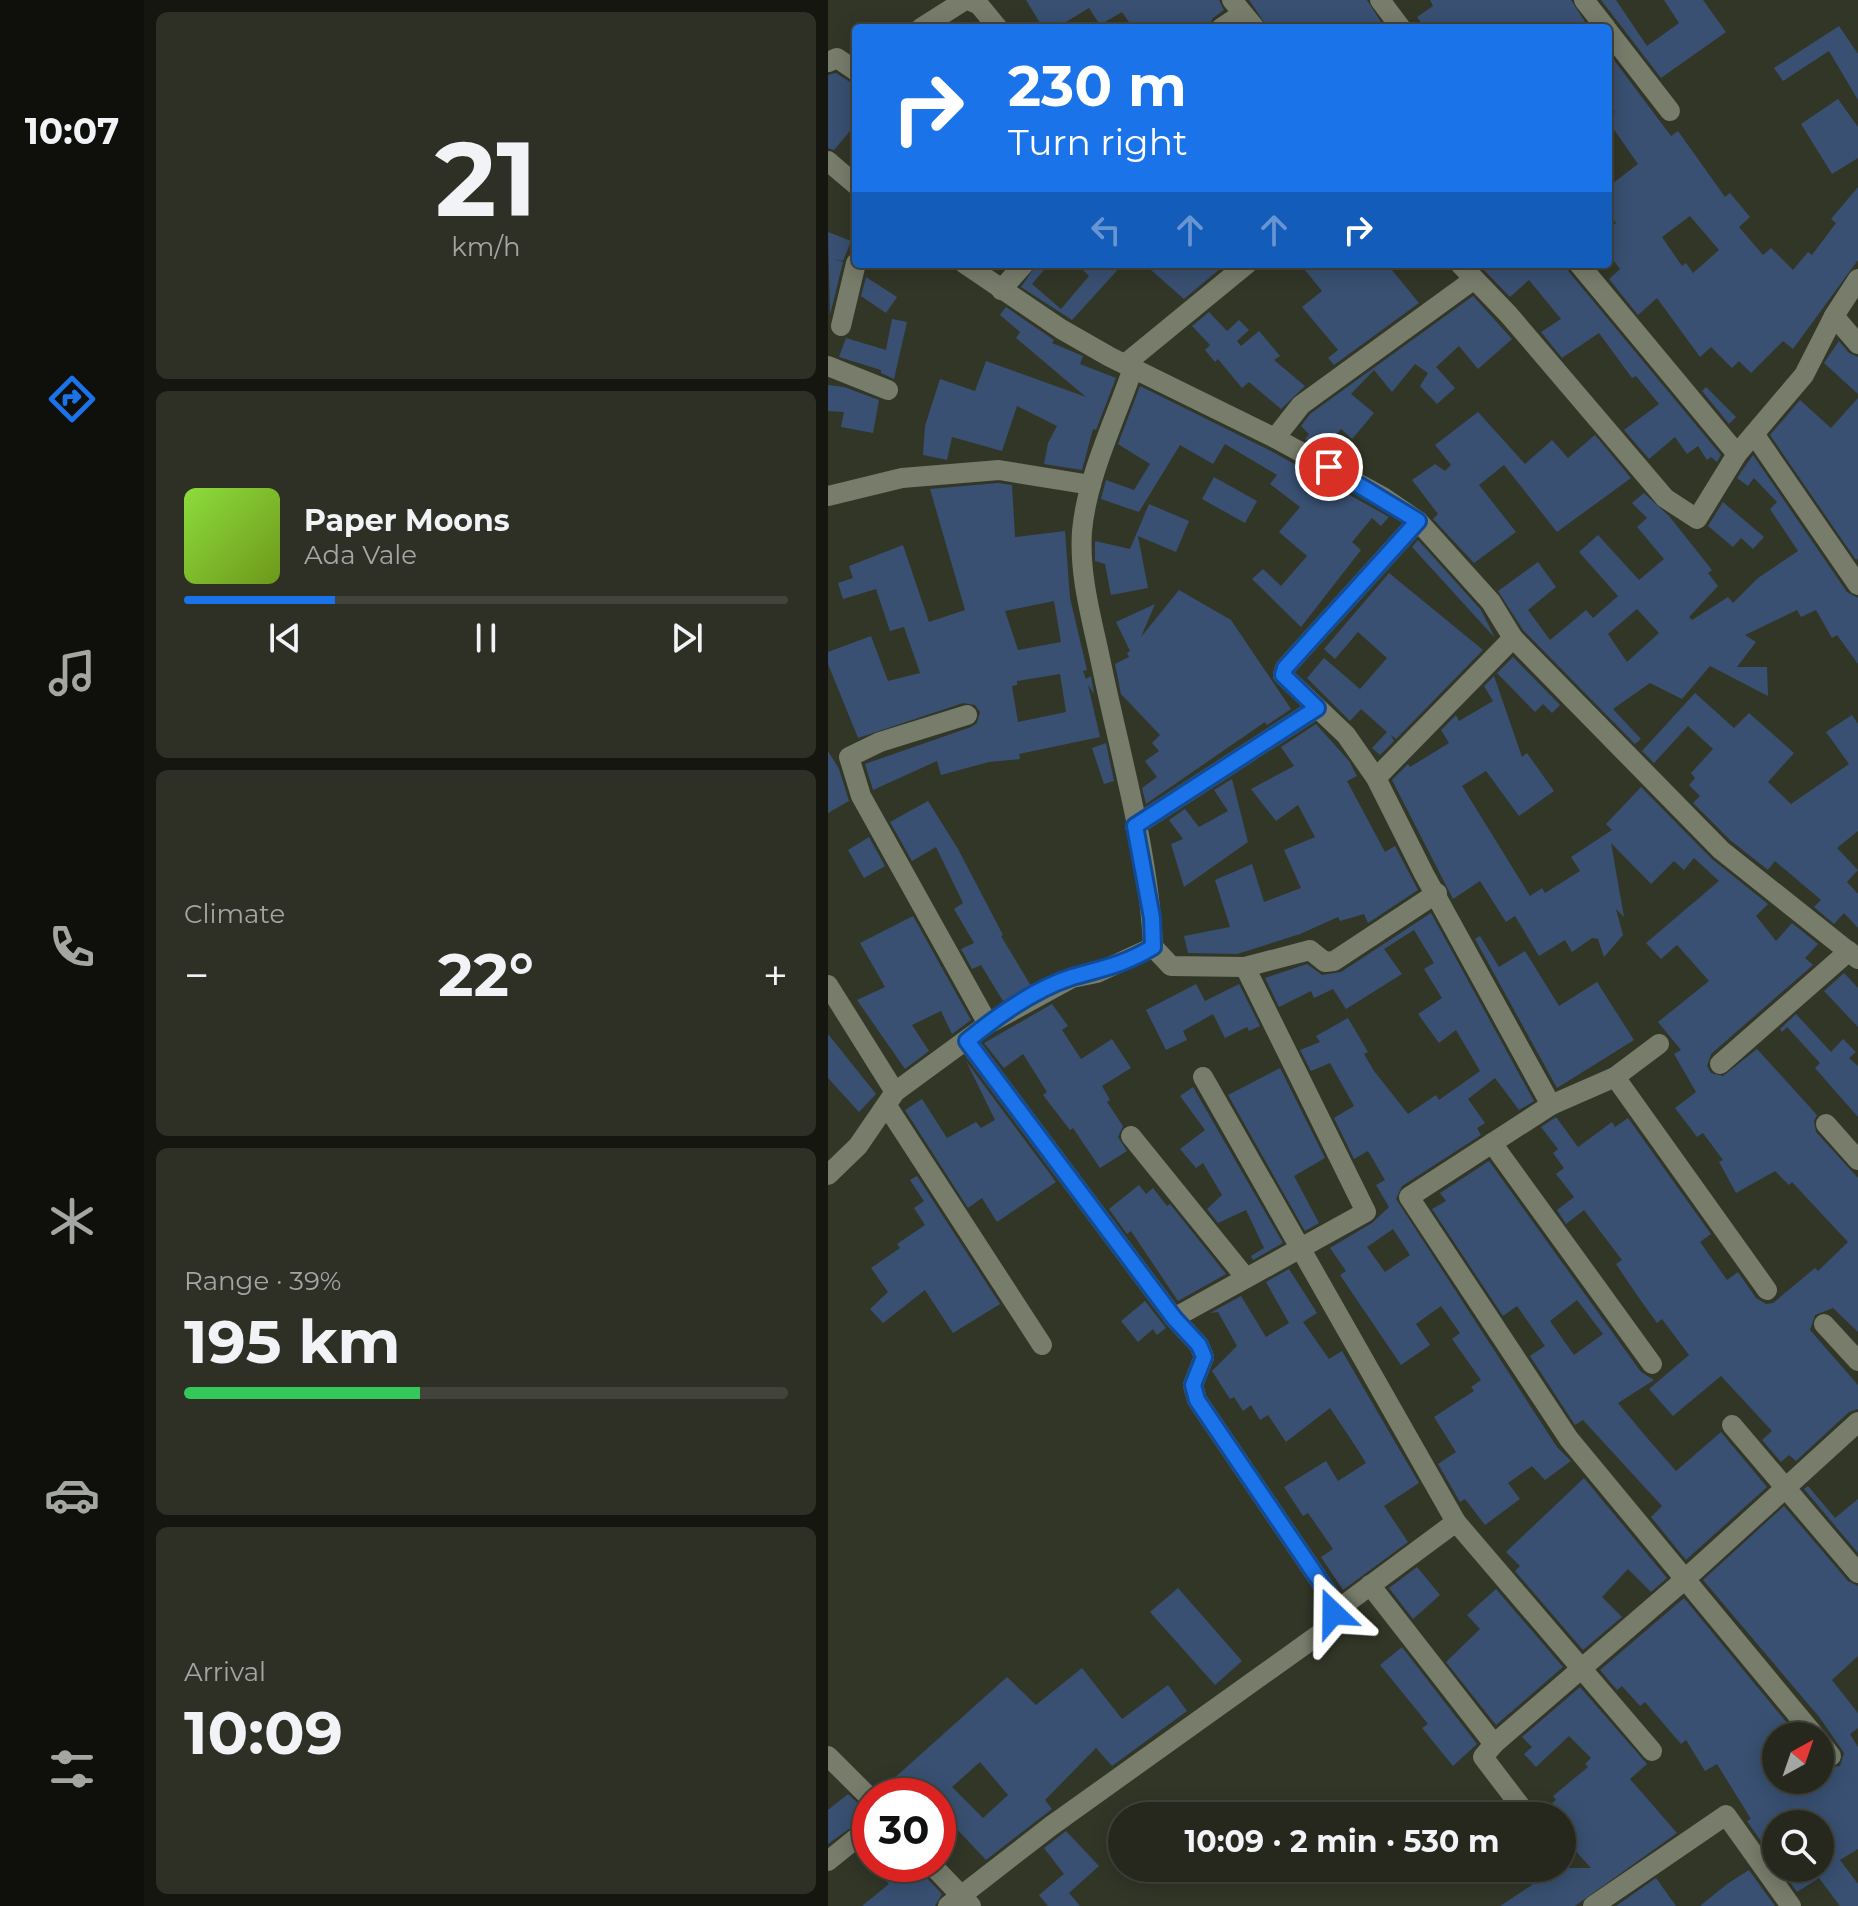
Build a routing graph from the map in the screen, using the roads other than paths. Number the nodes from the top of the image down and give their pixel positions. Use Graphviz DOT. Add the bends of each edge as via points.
graph roads {
  1 [pos="967,0"];
  2 [pos="1380,0"];
  3 [pos="1584,0"];
  4 [pos="928,24"];
  5 [pos="995,24"];
  6 [pos="1398,24"];
  7 [pos="1603,24"];
  8 [pos="1612,36"];
  9 [pos="828,62"];
  10 [pos="852,68"];
  11 [pos="1670,111"];
  12 [pos="828,161"];
  13 [pos="852,182"];
  14 [pos="855,268"];
  15 [pos="971,268"];
  16 [pos="1020,268"];
  17 [pos="1242,268"];
  18 [pos="1582,268"];
  19 [pos="1467,272"];
  20 [pos="1858,279"];
  21 [pos="1001,290"];
  22 [pos="1834,316"];
  23 [pos="841,326"];
  24 [pos="1858,344"];
  25 [pos="828,366"];
  26 [pos="1129,366"];
  27 [pos="888,390"];
  28 [pos="1754,434"];
  29 [pos="1275,438"];
  30 [pos="1737,454"];
  31 [pos="1091,485"];
  32 [pos="828,496"];
  33 [pos="1418,521"];
  34 [pos="1858,585"];
  35 [pos="1513,638"];
  36 [pos="1317,708"];
  37 [pos="967,715"];
  38 [pos="1376,778"];
  39 [pos="1135,826"];
  40 [pos="1437,893"];
  41 [pos="1153,947"];
  42 [pos="1854,955"];
  43 [pos="1245,967"];
  44 [pos="828,985"];
  45 [pos="988,1024"];
  46 [pos="967,1041"];
  47 [pos="1659,1044"];
  48 [pos="1720,1064"];
  49 [pos="1203,1077"];
  50 [pos="1615,1077"];
  51 [pos="891,1099"];
  52 [pos="1551,1105"];
  53 [pos="1826,1124"];
  54 [pos="1131,1136"];
  55 [pos="1492,1143"];
  56 [pos="1858,1160"];
  57 [pos="828,1175"];
  58 [pos="1302,1250"];
  59 [pos="1246,1278"];
  60 [pos="1767,1290"];
  61 [pos="1174,1318"];
  62 [pos="1824,1324"];
  63 [pos="1042,1345"];
  64 [pos="1858,1361"];
  65 [pos="1652,1364"];
  66 [pos="1858,1422"];
  67 [pos="1732,1425"];
  68 [pos="1784,1490"];
  69 [pos="1456,1522"];
  70 [pos="1858,1573"];
  71 [pos="1683,1581"];
  72 [pos="1370,1585"];
  73 [pos="1333,1613"];
  74 [pos="1582,1670"];
  75 [pos="1803,1722"];
  76 [pos="1494,1744"];
  77 [pos="1652,1751"];
  78 [pos="828,1756"];
  79 [pos="852,1780"];
  80 [pos="1517,1802"];
  81 [pos="852,1842"];
  82 [pos="828,1861"];
  83 [pos="944,1882"];
  84 [pos="960,1903"];
  85 [pos="1593,1906"];
  86 [pos="1791,1906"];
  1 -- 4 [label="street"];
  1 -- 5 [label="street" via="979,5"];
  2 -- 6 [label="street"];
  3 -- 7 [label="street"];
  8 -- 11 [label="street"];
  9 -- 10 [label="street" via="837,58"];
  12 -- 13 [label="street"];
  14 -- 23 [label="street"];
  15 -- 21 [label="street"];
  16 -- 21 [label="street"];
  17 -- 26 [label="street"];
  18 -- 30 [label="street"];
  19 -- 29 [label="street" via="1301,405"];
  19 -- 30 [label="street" via="1665,498 1697,519"];
  20 -- 22 [label="street"];
  21 -- 26 [label="street"];
  22 -- 24 [label="street"];
  22 -- 28 [label="street" via="1804,375"];
  25 -- 27 [label="street"];
  26 -- 29 [label="street"];
  26 -- 31 [label="street"];
  28 -- 30 [label="street"];
  28 -- 34 [label="street"];
  29 -- 33 [label="street"];
  31 -- 32 [label="street" via="999,470 902,478"];
  31 -- 39 [label="street" via="1082,531 1083,576"];
  33 -- 35 [label="street" via="1491,602"];
  33 -- 36 [label="street" via="1285,668 1283,675"];
  35 -- 38 [label="street"];
  35 -- 42 [label="street" via="1721,850"];
  36 -- 38 [label="street" via="1346,735"];
  36 -- 39 [label="street"];
  37 -- 45 [label="street" via="849,757 861,796"];
  38 -- 40 [label="street"];
  39 -- 41 [label="street"];
  40 -- 43 [label="street" via="1334,961 1325,962 1310,950"];
  40 -- 52 [label="street"];
  41 -- 43 [label="street" via="1171,966"];
  41 -- 45 [label="street" via="1097,973 1072,978"];
  42 -- 48 [label="street"];
  43 -- 58 [label="street" via="1366,1212"];
  44 -- 51 [label="street"];
  45 -- 46 [label="street"];
  46 -- 51 [label="street"];
  46 -- 61 [label="street"];
  47 -- 50 [label="street"];
  49 -- 58 [label="street"];
  50 -- 52 [label="street"];
  50 -- 60 [label="street"];
  51 -- 57 [label="street" via="858,1146"];
  51 -- 63 [label="street"];
  52 -- 55 [label="street"];
  53 -- 56 [label="street"];
  54 -- 59 [label="street"];
  55 -- 65 [label="street"];
  55 -- 71 [label="street" via="1409,1197 1569,1439"];
  58 -- 59 [label="street"];
  58 -- 69 [label="street"];
  59 -- 61 [label="street"];
  61 -- 73 [label="street" via="1204,1357 1193,1385 1197,1400 1328,1593"];
  62 -- 64 [label="street"];
  66 -- 68 [label="street"];
  67 -- 68 [label="street"];
  68 -- 70 [label="street"];
  68 -- 71 [label="street"];
  69 -- 72 [label="street"];
  69 -- 74 [label="street"];
  71 -- 74 [label="street"];
  71 -- 75 [label="street"];
  72 -- 73 [label="street"];
  72 -- 76 [label="street"];
  73 -- 84 [label="street" via="1321,1633 1051,1826"];
  74 -- 76 [label="street"];
  74 -- 77 [label="street"];
  76 -- 80 [label="street" via="1483,1757"];
  78 -- 79 [label="street"];
  81 -- 82 [label="street"];
  83 -- 84 [label="street"];
  85 -- 86 [label="street" via="1726,1815"];
}
